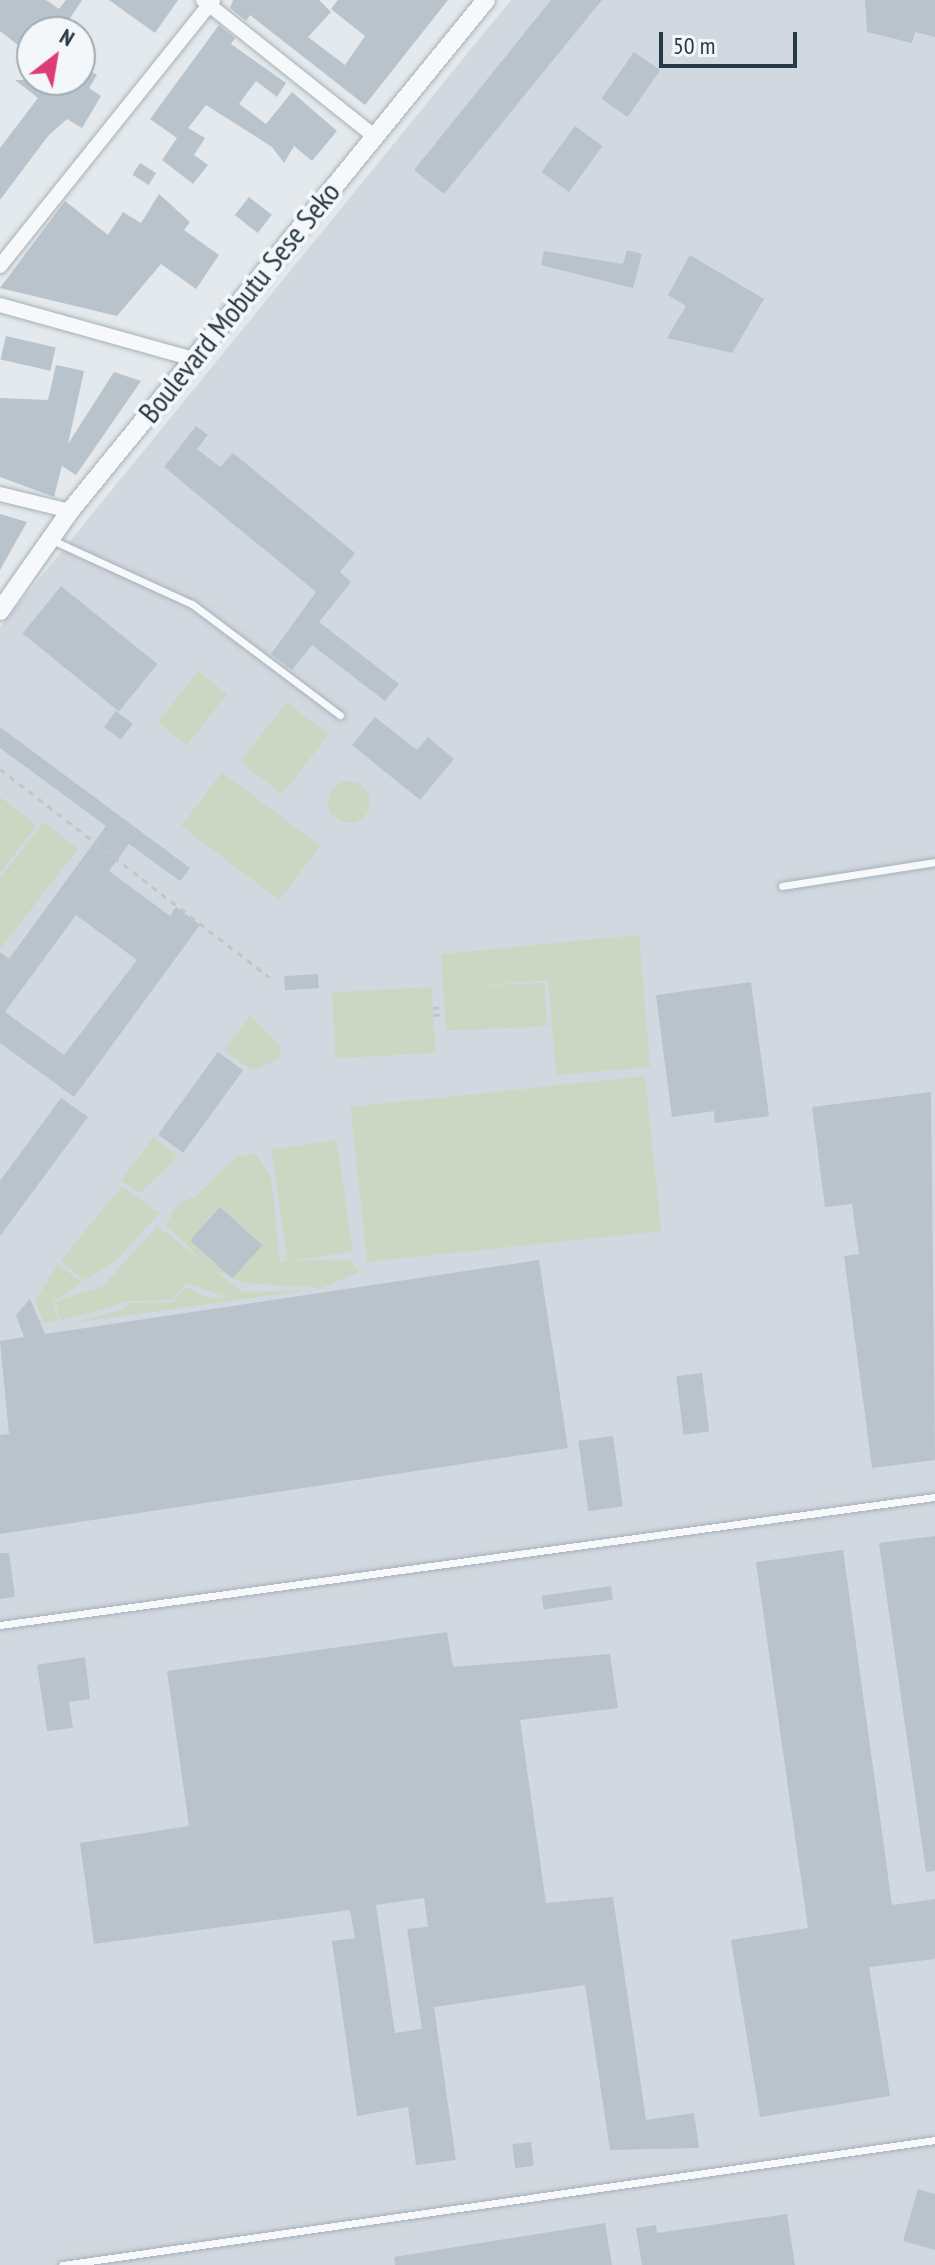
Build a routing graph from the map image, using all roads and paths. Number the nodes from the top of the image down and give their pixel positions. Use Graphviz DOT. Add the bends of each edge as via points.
graph roads {
  1 [pos="486,0"];
  2 [pos="208,2"];
  3 [pos="374,136"];
  4 [pos="0,266"];
  5 [pos="0,305"];
  6 [pos="193,359"];
  7 [pos="0,494"];
  8 [pos="70,511"];
  9 [pos="50,539"];
  10 [pos="0,611"];
  11 [pos="340,715"];
  12 [pos="0,769"];
  13 [pos="935,862"];
  14 [pos="782,886"];
  15 [pos="269,977"];
  16 [pos="445,1007"];
  17 [pos="433,1008"];
  18 [pos="445,1014"];
  19 [pos="434,1015"];
  20 [pos="935,1497"];
  21 [pos="0,1625"];
  22 [pos="935,2140"];
  23 [pos="62,2265"];
  1 -- 3 [label="street, Boulevard Mobutu Sese Seko"];
  2 -- 3 [label="street"];
  2 -- 4 [label="street"];
  3 -- 6 [label="street, Boulevard Mobutu Sese Seko"];
  5 -- 6 [label="street"];
  6 -- 8 [label="street, Boulevard Mobutu Sese Seko"];
  7 -- 8 [label="street"];
  8 -- 9 [label="street, Boulevard Mobutu Sese Seko"];
  9 -- 10 [label="street, Boulevard Mobutu Sese Seko"];
  9 -- 11 [label="lane" via="192,604"];
  12 -- 15 [label="path" via="229,940"];
  13 -- 14 [label="lane"];
  16 -- 17 [label="path"];
  18 -- 19 [label="path"];
  20 -- 21 [label="lane"];
  22 -- 23 [label="lane"];
}
